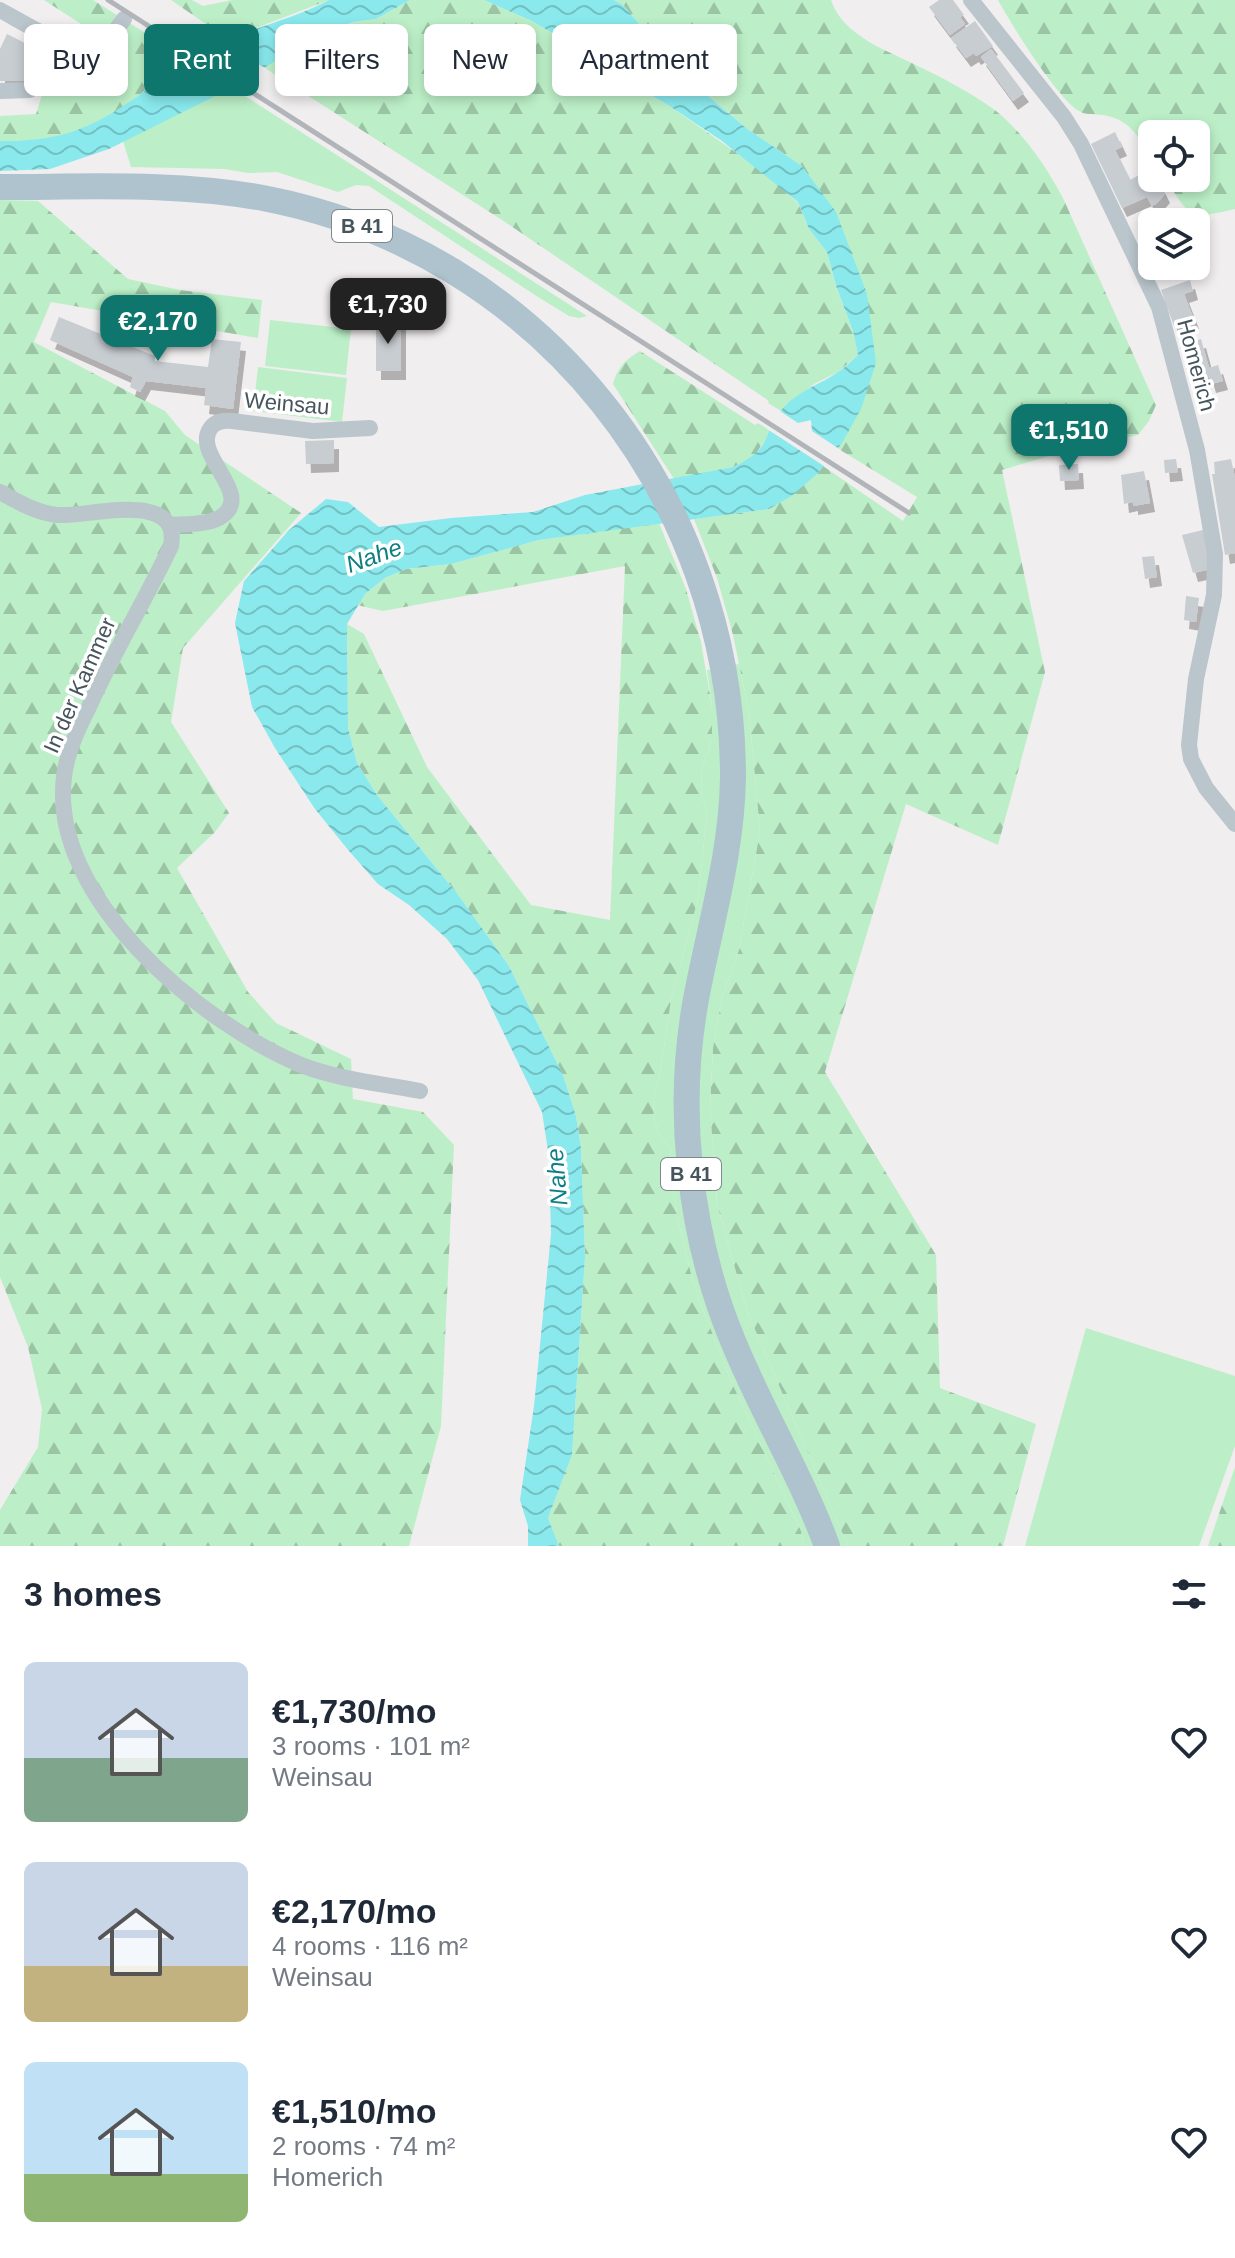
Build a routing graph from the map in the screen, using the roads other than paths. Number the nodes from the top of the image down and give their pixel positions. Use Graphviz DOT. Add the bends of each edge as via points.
graph roads {
  1 [pos="971,0"];
  2 [pos="0,10"];
  3 [pos="124,19"];
  4 [pos="24,90"];
  5 [pos="0,91"];
  6 [pos="0,187"];
  7 [pos="370,428"];
  8 [pos="0,492"];
  9 [pos="170,525"];
  10 [pos="1235,824"];
  11 [pos="420,1091"];
  12 [pos="827,1546"];
  1 -- 10 [label="street, Homerich" via="1081,144 1159,307 1197,450 1215,562 1214,595 1196,679 1191,759"];
  2 -- 3 [label="street" via="83,47 106,40"];
  4 -- 5 [label="street"];
  6 -- 12 [label="main road, B 41" via="146,185 210,191 266,199 357,225 430,258 498,301 554,349 607,407 646,464 702,583 723,667 732,742 731,814 691,1033 690,1168 700,1235 720,1306 748,1375"];
  7 -- 9 [label="street, Weinsau" via="313,431 219,422 210,430 207,446 230,489 230,506 212,521"];
  8 -- 9 [label="street" via="55,515 142,509 159,514"];
  9 -- 11 [label="street, In der Kammer" via="171,546 99,684 67,760 63,810 76,861 139,950 219,1020 273,1052 331,1075"];
}
